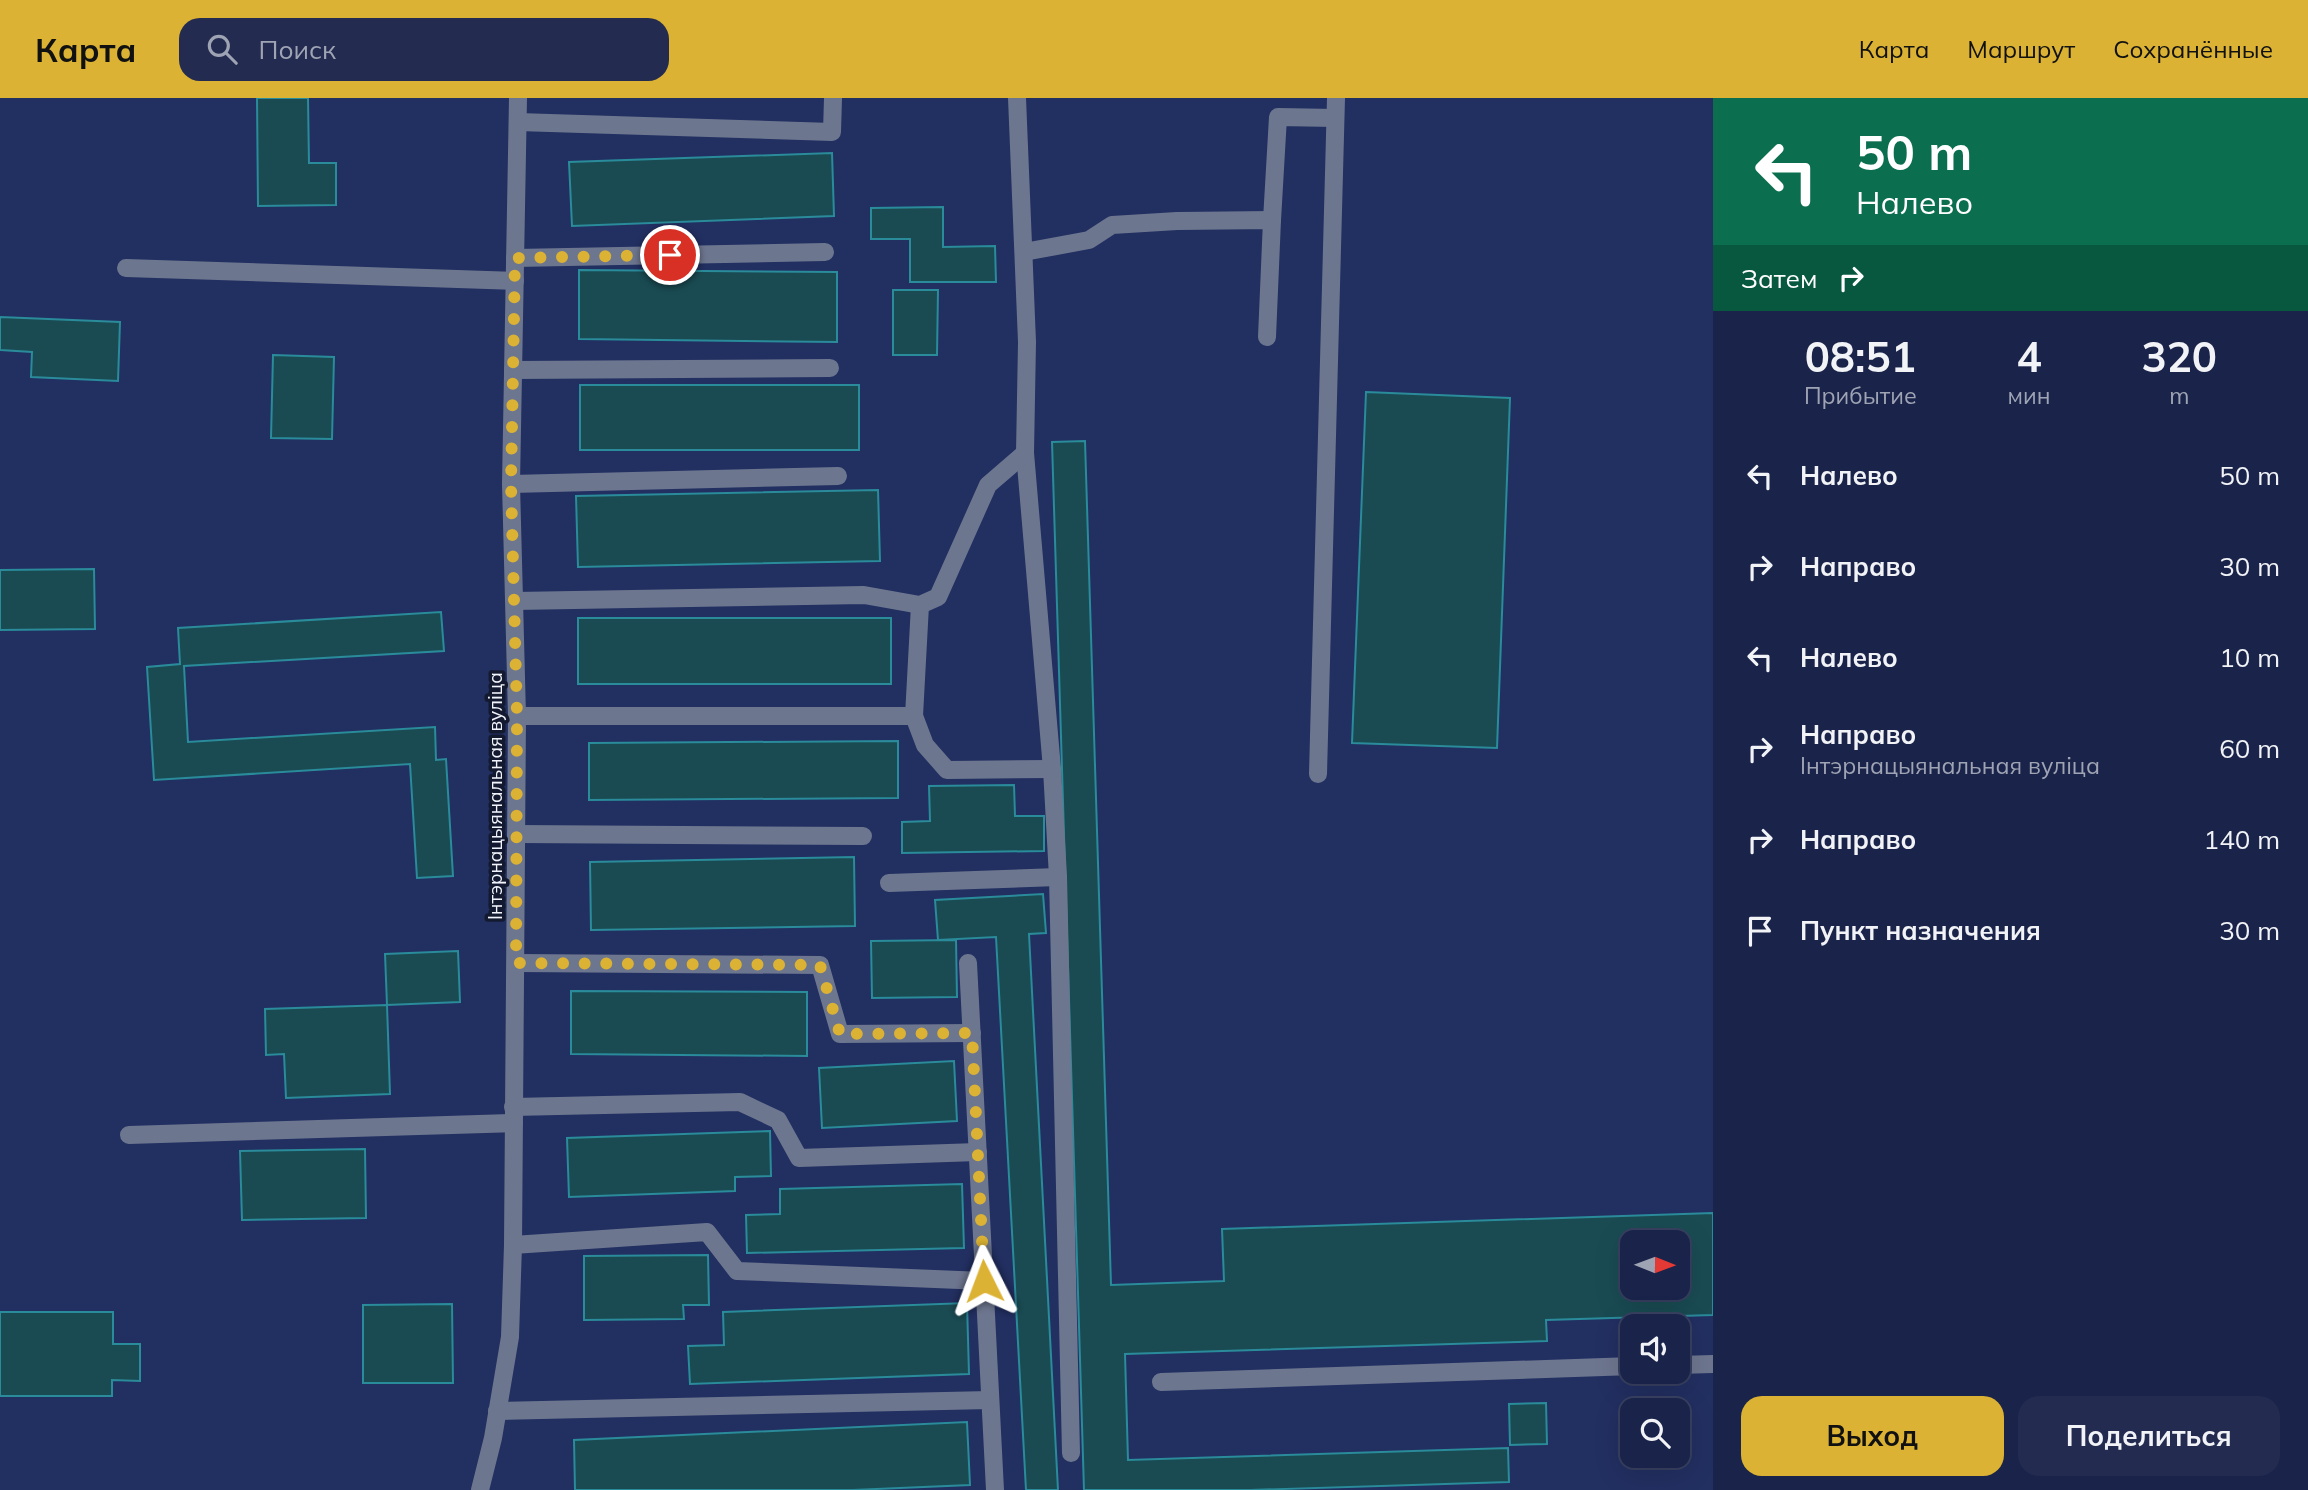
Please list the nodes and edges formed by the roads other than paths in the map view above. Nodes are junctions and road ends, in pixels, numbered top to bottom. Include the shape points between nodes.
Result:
1 (519, 98) edge
2 (833, 98) edge
3 (1017, 98) edge
4 (1336, 98) edge
5 (1335, 118) junction
6 (518, 122) junction
7 (1272, 220) junction
8 (1024, 251) junction
9 (825, 253) dead end
10 (515, 258) junction
11 (126, 268) dead end
12 (515, 281) junction
13 (1266, 337) dead end
14 (830, 368) dead end
15 (513, 370) junction
16 (1025, 453) junction
17 (838, 476) dead end
18 (511, 484) junction
19 (515, 601) junction
20 (920, 605) junction
21 (517, 716) junction
22 (914, 716) junction
23 (1052, 769) junction
24 (1318, 774) dead end
25 (516, 834) junction
26 (863, 836) dead end
27 (1058, 877) junction
28 (889, 883) dead end
29 (516, 963) junction
30 (968, 963) dead end
31 (972, 1033) junction
32 (513, 1115) junction
33 (129, 1135) dead end
34 (978, 1152) junction
35 (513, 1245) junction
36 (984, 1281) junction
37 (1713, 1364) edge
38 (1690, 1365) edge
39 (1620, 1366) edge
40 (1161, 1382) dead end
41 (990, 1400) junction
42 (497, 1410) junction
43 (1072, 1453) dead end
44 (480, 1490) edge
45 (995, 1490) edge

1 - 6 street, Інтэрнацыянальная вуліца
2 - 6 street via 832,132
3 - 8 street
4 - 5 street
5 - 7 street via 1278,117
5 - 24 street
6 - 10 street, Інтэрнацыянальная вуліца
7 - 8 street via 1112,225 1089,240
7 - 13 street
8 - 16 street
9 - 10 street
10 - 12 street, Інтэрнацыянальная вуліца
11 - 12 street
12 - 15 street, Інтэрнацыянальная вуліца
14 - 15 street
15 - 18 street, Інтэрнацыянальная вуліца
16 - 20 street via 988,485 938,597
16 - 23 street
17 - 18 street
18 - 19 street, Інтэрнацыянальная вуліца
19 - 20 street via 864,595
19 - 21 street, Інтэрнацыянальная вуліца
20 - 22 street
21 - 22 street
21 - 25 street, Інтэрнацыянальная вуліца
22 - 23 street via 925,745 947,770
23 - 27 street
25 - 26 street
25 - 29 street, Інтэрнацыянальная вуліца
27 - 28 street
27 - 43 street
29 - 31 street via 820,965 840,1034
29 - 32 street, Інтэрнацыянальная вуліца
30 - 31 street
31 - 34 street
32 - 33 street
32 - 34 street via 740,1102 778,1120 799,1158
32 - 35 street, Інтэрнацыянальная вуліца
34 - 36 street
35 - 36 street via 707,1232 737,1270
35 - 42 street, Інтэрнацыянальная вуліца via 510,1337
36 - 41 street
37 - 38 street
39 - 40 street
41 - 42 street
41 - 45 street
42 - 44 street, Інтэрнацыянальная вуліца

